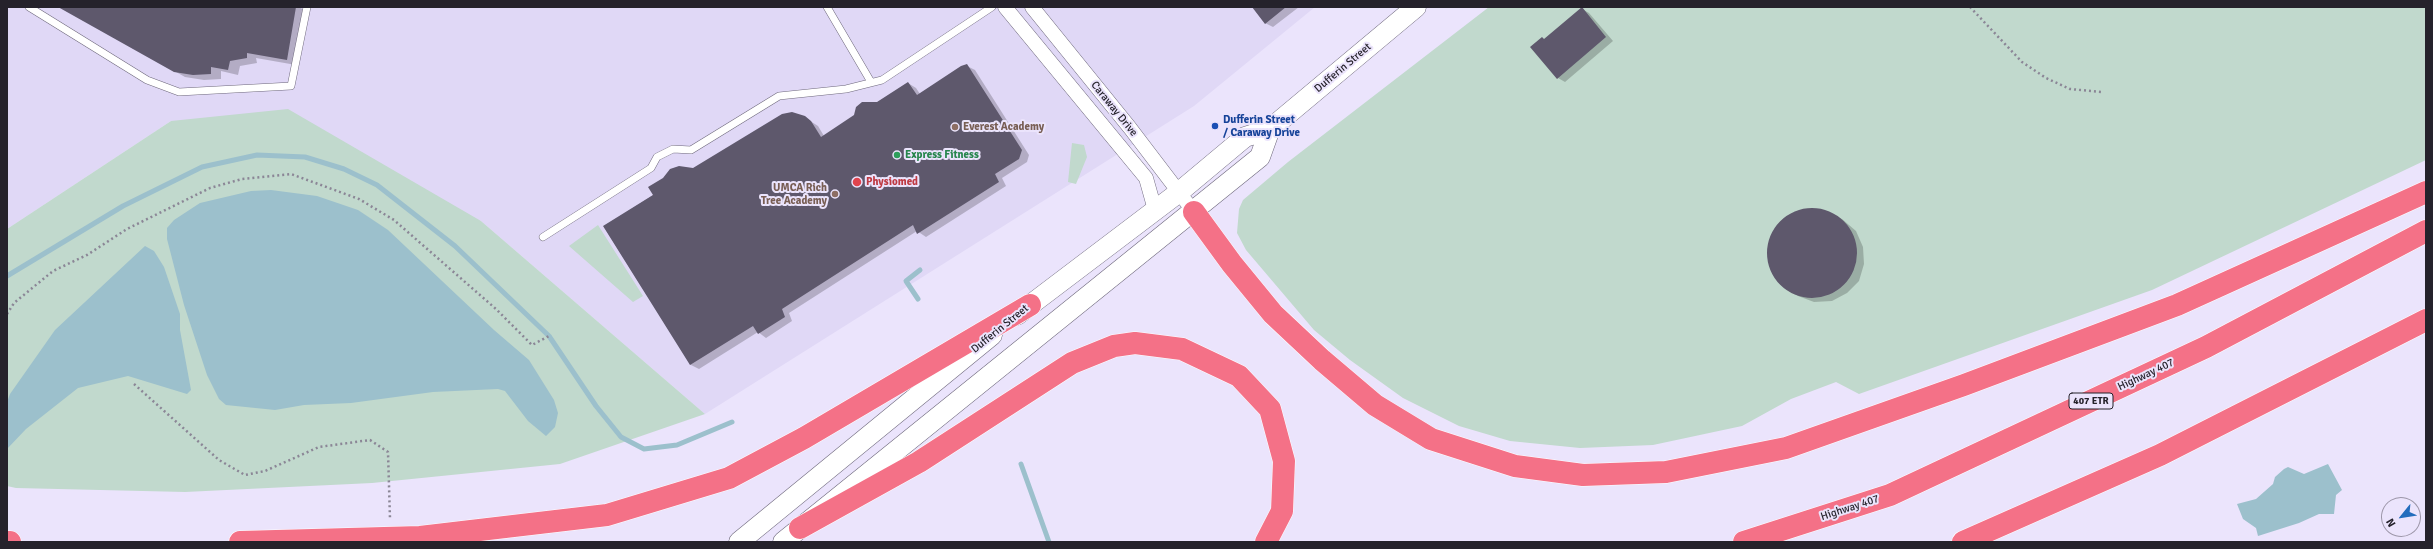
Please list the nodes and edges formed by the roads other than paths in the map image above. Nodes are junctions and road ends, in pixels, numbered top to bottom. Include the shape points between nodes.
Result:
1 (29, 7) edge
2 (307, 7) edge
3 (827, 7) edge
4 (992, 7) edge
5 (1004, 7) edge
6 (1032, 7) edge
7 (1416, 7) edge
8 (871, 82) junction
9 (1270, 129) junction
10 (2426, 192) edge
11 (1178, 193) junction
12 (1154, 210) junction
13 (1194, 212) junction
14 (2426, 231) edge
15 (543, 237) dead end
16 (1030, 304) junction
17 (2426, 320) edge
18 (800, 528) junction
19 (240, 542) edge
20 (739, 542) edge
21 (783, 542) edge
22 (1266, 542) edge
23 (1744, 542) edge
24 (1963, 542) edge

1 - 2 lane via 147,80 179,92 291,86
3 - 8 lane
4 - 8 lane via 882,80
5 - 12 street, Caraway Drive via 1146,178
6 - 11 street, Caraway Drive via 1130,128
7 - 9 main road, Dufferin Street
8 - 15 lane via 846,89 779,96 691,150 673,148 657,157 651,168
9 - 11 main road, Dufferin Street via 1244,137
9 - 13 main road via 1260,157
10 - 13 highway via 2177,305 1786,448 1666,472 1583,475 1515,466 1431,439 1375,405 1273,314
11 - 12 main road, Dufferin Street
11 - 13 street, Caraway Drive
12 - 16 main road, Dufferin Street
13 - 18 main road
14 - 23 highway, Highway 407 / 407 ETR via 2206,347 1890,495
16 - 19 highway via 804,438 729,478 607,515 420,537
16 - 20 main road, Dufferin Street
17 - 24 highway via 2160,456
18 - 21 main road
18 - 22 highway via 919,462 1072,363 1114,346 1135,343 1182,349 1239,376 1270,409 1284,461 1282,511

